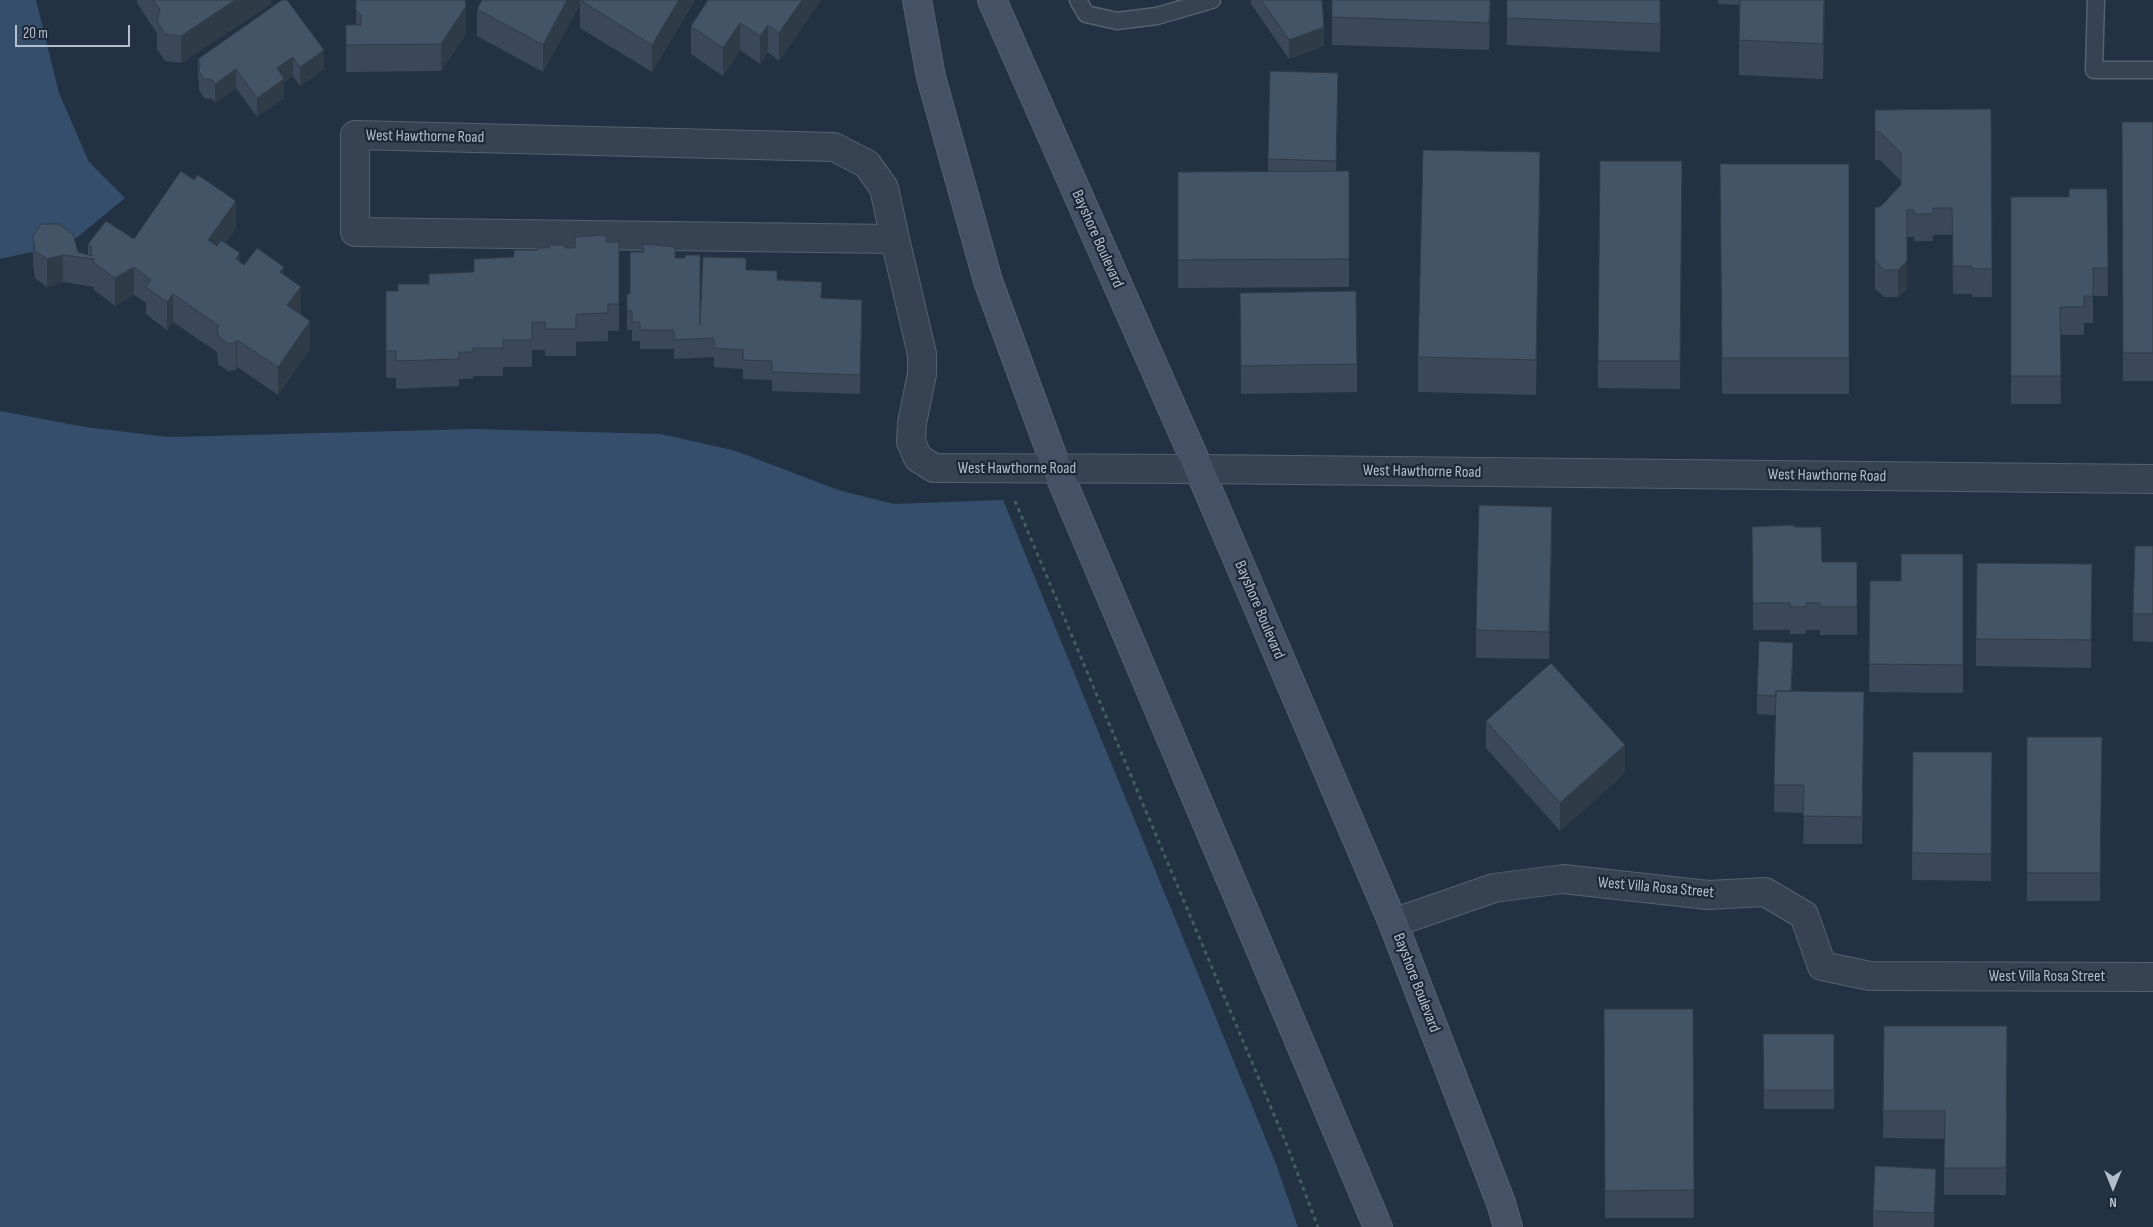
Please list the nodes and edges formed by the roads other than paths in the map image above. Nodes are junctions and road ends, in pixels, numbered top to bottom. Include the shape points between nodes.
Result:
1 (917, 0) edge
2 (992, 0) edge
3 (1078, 0) edge
4 (1212, 0) edge
5 (2096, 0) edge
6 (2153, 70) edge
7 (895, 239) junction
8 (1057, 469) junction
9 (1199, 469) junction
10 (2153, 479) edge
11 (1393, 923) junction
12 (2153, 977) edge
13 (1378, 1227) edge
14 (1508, 1227) edge

1 - 8 main road via 931,77 988,282
2 - 9 main road, Bayshore Boulevard
3 - 4 lane via 1086,14 1117,21 1157,16
5 - 6 lane via 2094,70
7 - 7 street, West Hawthorne Road via 884,188 867,164 834,147 355,136 355,232
7 - 8 street, West Hawthorne Road via 922,354 911,442 918,458 934,468
8 - 9 street, West Hawthorne Road
8 - 13 main road
9 - 10 street, West Hawthorne Road
9 - 11 main road, Bayshore Boulevard
11 - 12 street, West Villa Rosa Street via 1494,888 1563,879 1708,895 1765,892 1804,915 1822,966 1870,976
11 - 14 main road, Bayshore Boulevard

